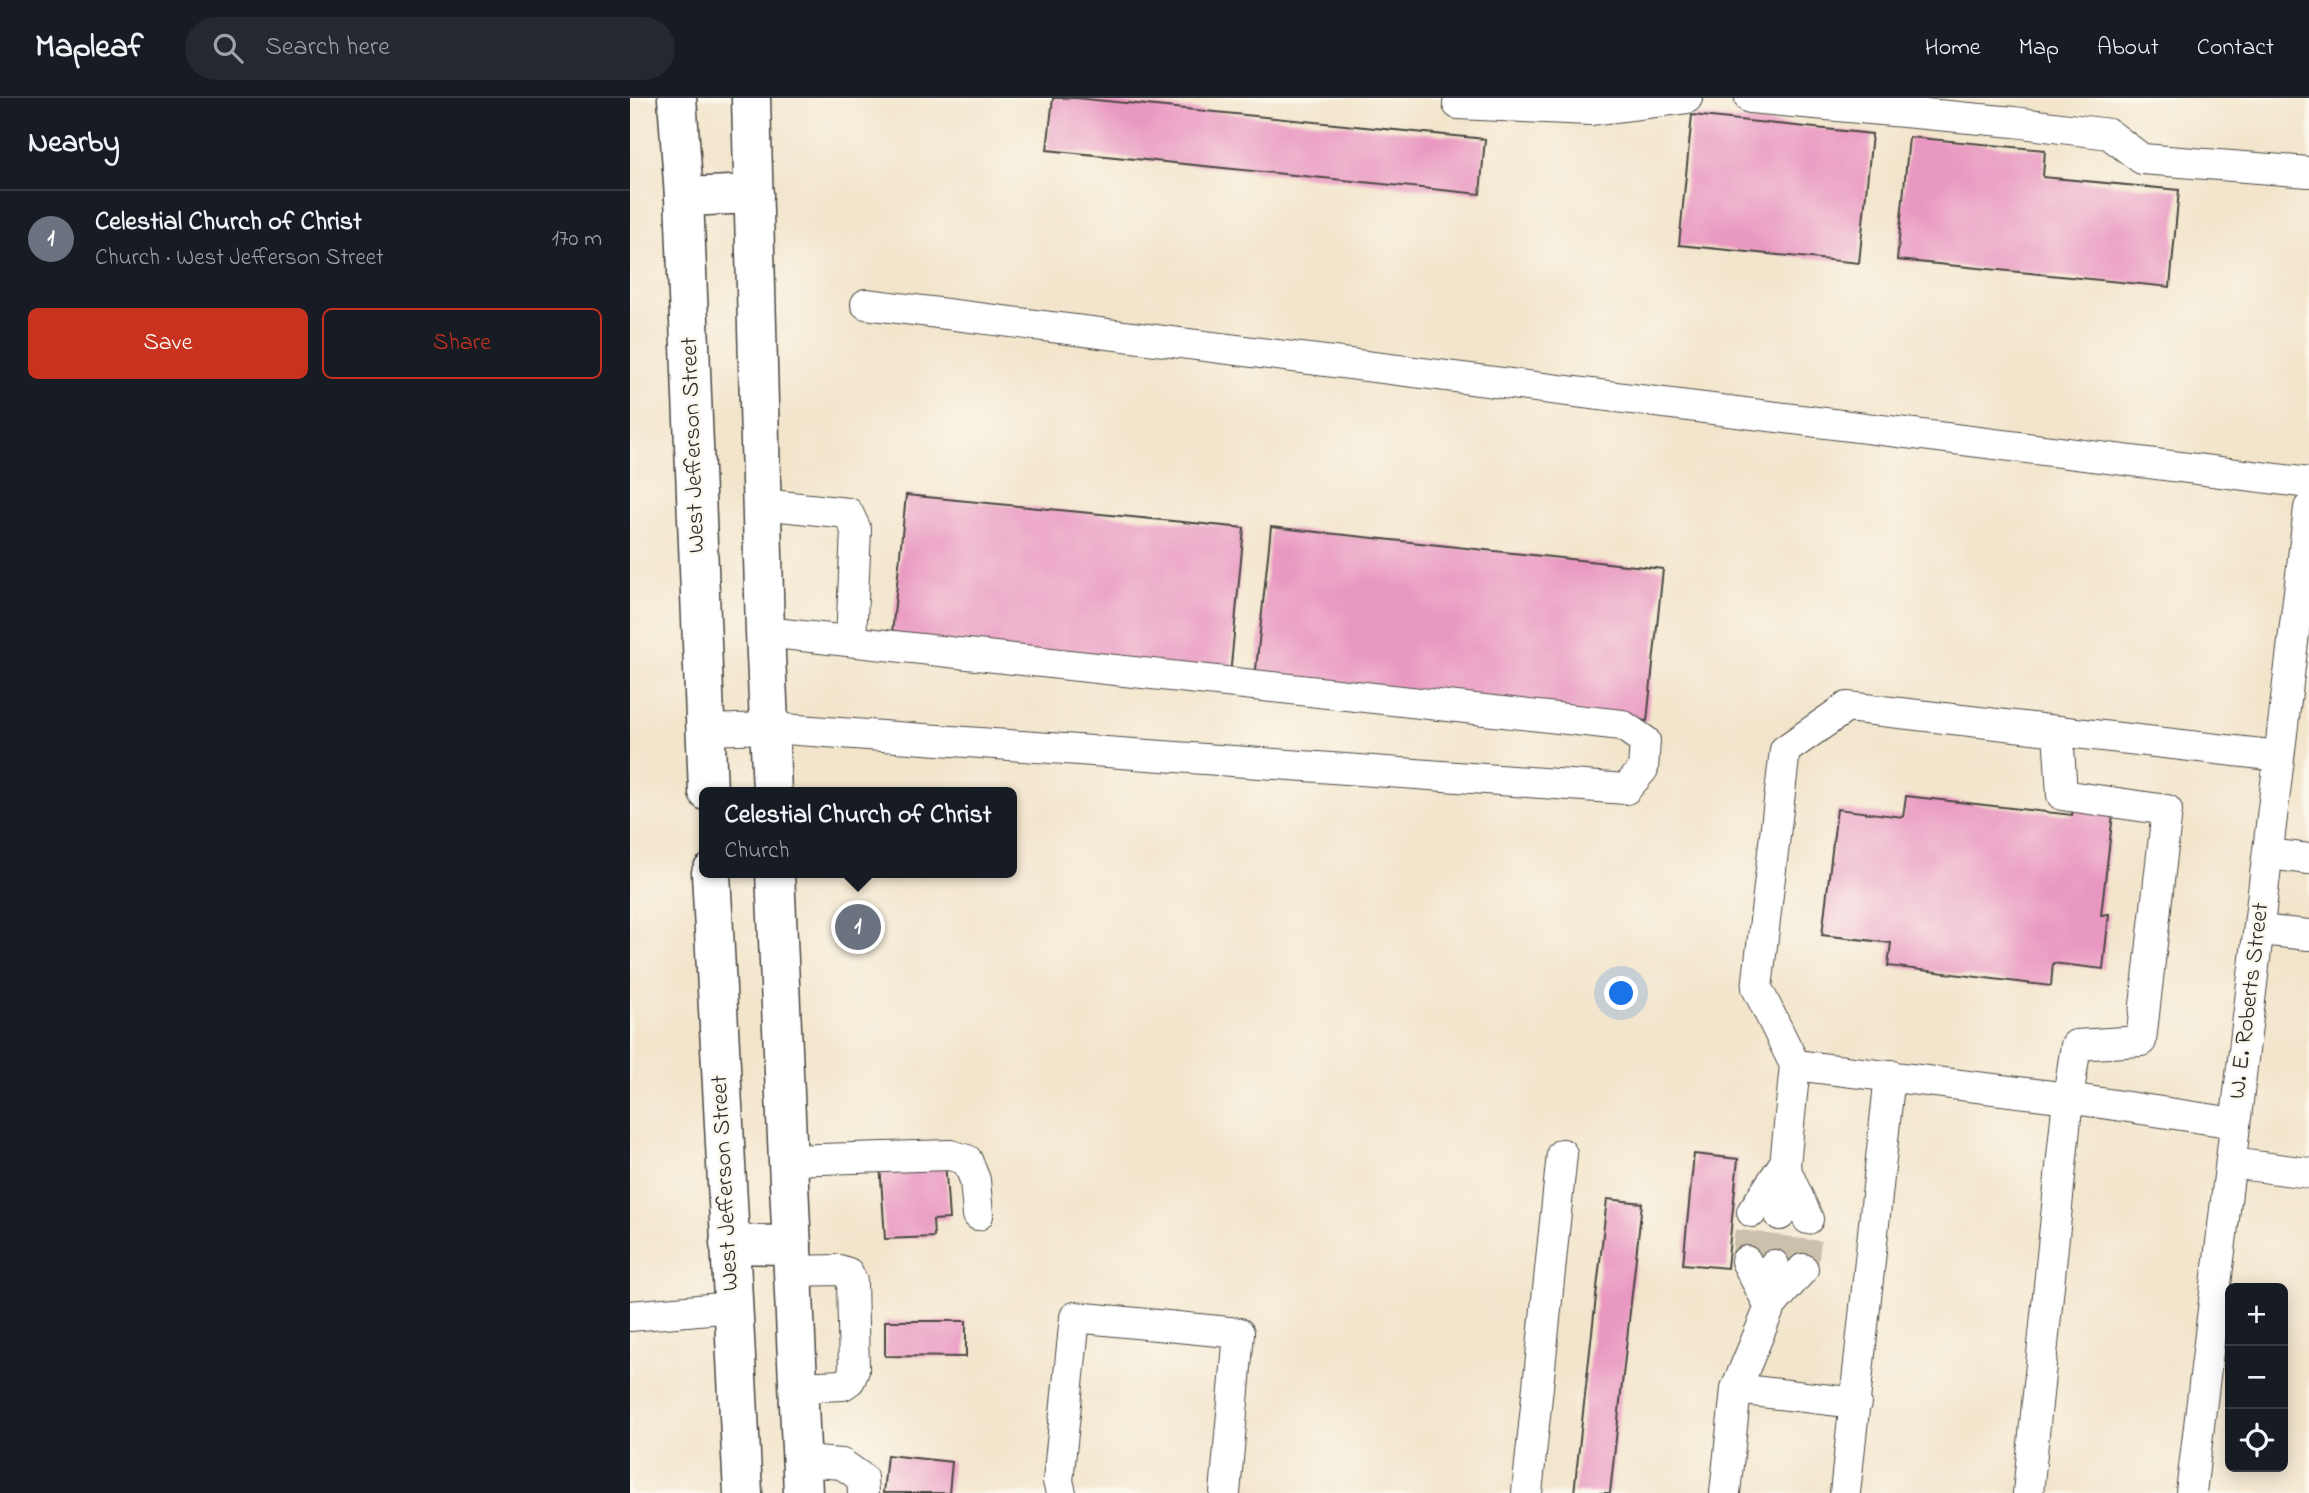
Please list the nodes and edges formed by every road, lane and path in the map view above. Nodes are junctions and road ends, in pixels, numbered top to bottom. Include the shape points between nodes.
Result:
1 (677, 98) edge
2 (751, 98) edge
3 (1687, 98) edge
4 (1750, 98) edge
5 (1458, 104) dead end
6 (2309, 172) edge
7 (754, 194) junction
8 (684, 198) junction
9 (866, 304) dead end
10 (2309, 483) edge
11 (761, 504) junction
12 (2309, 508) edge
13 (2303, 605) edge
14 (765, 632) junction
15 (851, 641) junction
16 (2299, 670) edge
17 (770, 728) junction
18 (705, 730) junction
19 (2057, 731) junction
20 (2279, 756) junction
21 (708, 787) edge
22 (772, 787) edge
23 (2268, 854) junction
24 (2309, 859) edge
25 (711, 878) edge
26 (775, 878) edge
27 (2259, 930) junction
28 (2309, 935) edge
29 (1795, 1065) junction
30 (1890, 1075) junction
31 (2068, 1098) junction
32 (2235, 1124) junction
33 (1562, 1154) dead end
34 (788, 1160) junction
35 (2231, 1163) junction
36 (1784, 1164) junction
37 (2309, 1173) edge
38 (978, 1215) dead end
39 (729, 1244) junction
40 (792, 1258) junction
41 (1774, 1265) tunnel mouth
42 (732, 1307) junction
43 (630, 1316) edge
44 (798, 1387) junction
45 (1736, 1389) junction
46 (1856, 1403) junction
47 (802, 1477) edge
48 (743, 1493) edge
49 (863, 1493) edge
50 (1061, 1493) edge
51 (1225, 1493) edge
52 (1527, 1493) edge
53 (1725, 1493) edge
54 (1845, 1493) edge
55 (2028, 1493) edge
56 (2191, 1493) edge

1 - 8 main road, West Jefferson Street
2 - 7 main road
3 - 5 street via 1590,110
4 - 6 street via 2109,134 2142,159
7 - 8 main road
7 - 11 main road
8 - 18 main road, West Jefferson Street
9 - 10 street
11 - 14 main road
11 - 15 street via 848,513 856,530
12 - 13 street, W. E. Roberts Street
13 - 16 street, W. E. Roberts Street
14 - 15 street
14 - 17 main road
15 - 17 street via 1622,725 1645,741 1643,769 1626,789
16 - 20 street, W. E. Roberts Street
17 - 18 street
17 - 22 main road
18 - 21 main road, West Jefferson Street
19 - 20 street
19 - 29 street via 1847,707 1785,750 1757,988
19 - 31 street via 2062,795 2167,810 2141,1041 2076,1045
20 - 23 street, W. E. Roberts Street
23 - 24 street
23 - 27 street, W. E. Roberts Street
25 - 39 main road, West Jefferson Street
26 - 34 main road
27 - 28 street
27 - 32 street, W. E. Roberts Street
29 - 30 street
29 - 36 street
30 - 31 street
30 - 46 street
31 - 32 street
31 - 55 street
32 - 35 street, W. E. Roberts Street
33 - 52 street
34 - 38 street via 950,1155 967,1160 975,1180
34 - 40 main road
35 - 37 street
35 - 56 street, W. E. Roberts Street
36 - 36 street via 1780,1215
39 - 40 main road
39 - 42 main road, West Jefferson Street
40 - 44 main road
40 - 44 street via 848,1273 852,1281 854,1370 850,1380 843,1385
41 - 45 street via 1770,1307
42 - 43 street
42 - 48 main road, West Jefferson Street
44 - 47 main road
45 - 46 street
45 - 53 street
46 - 54 street
47 - 49 street via 842,1464 862,1478
50 - 51 street via 1058,1481 1075,1317 1239,1333

